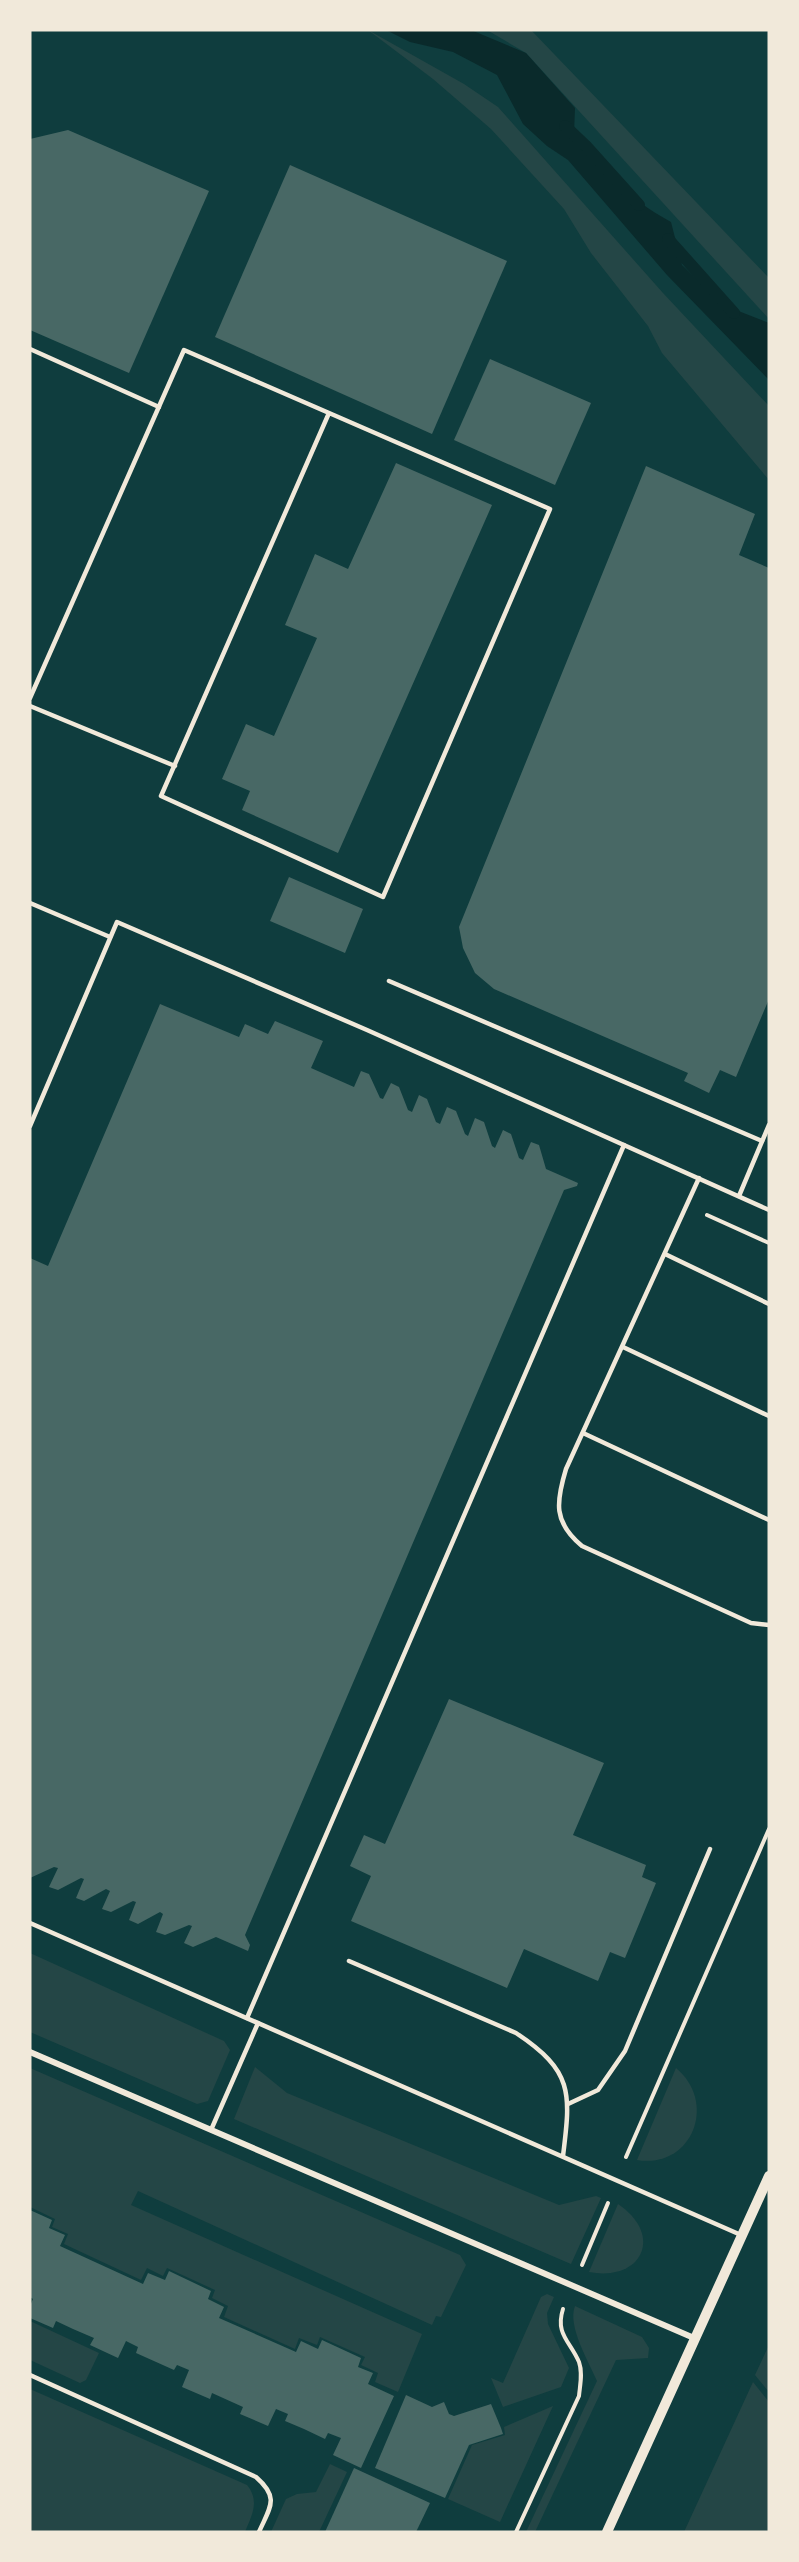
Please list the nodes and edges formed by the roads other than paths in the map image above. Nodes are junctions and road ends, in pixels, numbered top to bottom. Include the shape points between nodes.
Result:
1 (30, 349) edge
2 (159, 407) junction
3 (329, 413) junction
4 (30, 698) edge
5 (30, 705) edge
6 (175, 766) junction
7 (30, 903) edge
8 (110, 938) junction
9 (389, 981) dead end
10 (769, 1125) edge
11 (30, 1126) edge
12 (762, 1141) junction
13 (624, 1144) junction
14 (699, 1178) junction
15 (740, 1196) junction
16 (769, 1210) edge
17 (665, 1254) junction
18 (769, 1304) edge
19 (623, 1347) junction
20 (769, 1416) edge
21 (583, 1433) junction
22 (769, 1520) edge
23 (769, 1625) edge
24 (710, 1849) dead end
25 (30, 1923) edge
26 (349, 1961) dead end
27 (247, 2018) junction
28 (258, 2023) junction
29 (30, 2052) edge
30 (568, 2104) junction
31 (210, 2130) junction
32 (563, 2156) junction
33 (769, 2176) edge
34 (741, 2235) junction
35 (694, 2338) junction
36 (30, 2375) edge
37 (259, 2532) edge
38 (607, 2532) edge

1 - 2 lane
2 - 3 lane via 184,350
2 - 4 lane
3 - 6 lane
3 - 6 lane via 550,509 383,897 161,796
5 - 6 lane
7 - 8 lane
8 - 11 lane
8 - 13 lane via 117,922
9 - 12 lane
10 - 12 lane
12 - 15 lane
13 - 14 lane
13 - 27 lane
14 - 15 lane
14 - 17 lane
15 - 16 lane
17 - 18 lane
17 - 19 lane
19 - 20 lane
19 - 21 lane
21 - 22 lane
21 - 23 lane via 559,1494 559,1516 568,1534 582,1546 751,1623
24 - 30 lane via 625,2051 598,2090
25 - 27 lane
26 - 30 lane via 516,2033 553,2063 564,2081
27 - 28 lane
28 - 31 lane
28 - 32 lane
29 - 31 street
30 - 32 lane
31 - 35 street
32 - 34 lane
33 - 34 street
34 - 35 street
35 - 38 street
36 - 37 lane via 256,2477 270,2492 272,2502

